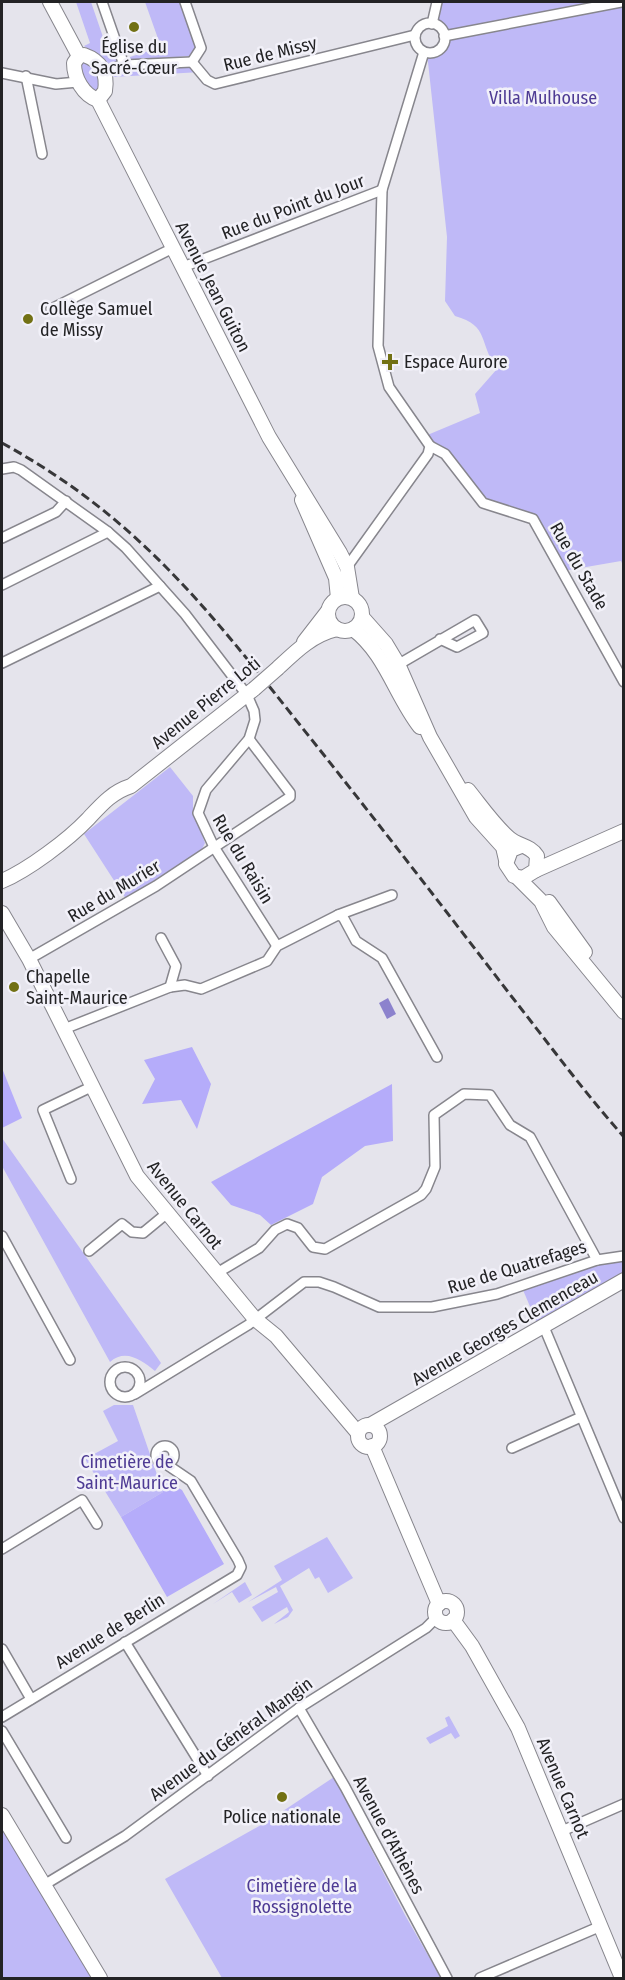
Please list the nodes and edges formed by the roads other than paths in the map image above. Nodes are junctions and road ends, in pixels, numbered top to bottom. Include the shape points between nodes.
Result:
1 (50, 2) edge
2 (102, 2) edge
3 (185, 2) edge
4 (437, 2) edge
5 (621, 2) edge
6 (432, 24) junction
7 (416, 35) junction
8 (444, 36) junction
9 (424, 52) junction
10 (79, 56) junction
11 (192, 62) junction
12 (124, 65) junction
13 (105, 70) junction
14 (2, 73) edge
15 (26, 76) junction
16 (78, 82) junction
17 (98, 100) junction
18 (42, 154) dead end
19 (382, 190) junction
20 (173, 248) junction
21 (183, 267) junction
22 (51, 309) dead end
23 (430, 446) junction
24 (2, 469) edge
25 (299, 490) junction
26 (66, 501) junction
27 (108, 532) junction
28 (2, 538) edge
29 (346, 567) junction
30 (2, 585) edge
31 (160, 586) junction
32 (338, 598) junction
33 (352, 598) junction
34 (328, 610) junction
35 (362, 617) junction
36 (337, 629) junction
37 (352, 629) junction
38 (440, 639) dead end
39 (302, 646) junction
40 (2, 663) edge
41 (393, 668) junction
42 (624, 682) edge
43 (251, 692) junction
44 (249, 739) junction
45 (452, 773) junction
46 (624, 831) edge
47 (521, 846) junction
48 (214, 848) junction
49 (536, 854) junction
50 (506, 860) junction
51 (559, 860) junction
52 (534, 872) junction
53 (518, 878) junction
54 (6, 879) edge
55 (2, 890) edge
56 (392, 895) dead end
57 (2, 913) edge
58 (338, 915) junction
59 (7, 932) edge
60 (161, 938) dead end
61 (277, 946) junction
62 (29, 959) junction
63 (170, 987) junction
64 (624, 999) edge
65 (624, 1012) edge
66 (64, 1029) junction
67 (436, 1058) dead end
68 (91, 1087) junction
69 (71, 1179) dead end
70 (166, 1214) junction
71 (2, 1239) edge
72 (88, 1251) dead end
73 (624, 1256) edge
74 (597, 1260) junction
75 (217, 1273) junction
76 (624, 1280) edge
77 (255, 1319) junction
78 (544, 1327) junction
79 (70, 1360) dead end
80 (135, 1394) dead end
81 (404, 1406) junction
82 (581, 1417) junction
83 (365, 1428) junction
84 (376, 1442) junction
85 (512, 1448) dead end
86 (166, 1464) dead end
87 (624, 1518) edge
88 (97, 1524) dead end
89 (2, 1549) edge
90 (438, 1611) junction
91 (125, 1642) junction
92 (2, 1649) edge
93 (31, 1699) junction
94 (299, 1708) junction
95 (2, 1717) edge
96 (2, 1731) edge
97 (208, 1776) junction
98 (624, 1804) edge
99 (2, 1815) edge
100 (562, 1831) junction
101 (66, 1838) dead end
102 (44, 1885) junction
103 (601, 1926) junction
104 (100, 1978) edge
105 (447, 1978) edge
106 (480, 1978) edge
107 (622, 1978) edge

1 - 10 main road
2 - 12 street
3 - 11 street via 201,48
4 - 6 street
5 - 8 street
6 - 7 street via 423,25
6 - 8 street
7 - 9 street via 416,43
7 - 11 street, Rue de Missy via 215,84
8 - 9 street via 439,50
9 - 19 street, Rue du Stade
10 - 13 main road via 88,57
10 - 16 main road via 74,63
11 - 12 street
12 - 13 street
13 - 17 main road via 105,91
14 - 15 street
15 - 16 street via 56,84
15 - 18 street
16 - 17 main road
17 - 20 main road, Avenue Jean Guiton
19 - 21 street, Rue du Point du Jour
19 - 23 street, Rue du Stade via 379,353 389,387
20 - 21 main road, Avenue Jean Guiton
20 - 22 street
21 - 25 main road, Avenue Jean Guiton
23 - 29 street
23 - 42 street, Rue du Stade via 451,461 483,503 532,519
24 - 26 street via 21,470
25 - 29 main road, Avenue Jean Guiton
25 - 32 main road, Avenue Jean Guiton via 336,578
26 - 27 street
26 - 28 street via 56,512
27 - 30 street
27 - 31 street
29 - 33 main road, Avenue Jean Guiton
31 - 40 street
31 - 43 street
32 - 33 main road
32 - 34 main road
33 - 35 main road via 360,606
34 - 36 main road
34 - 39 main road, Avenue Pierre Loti
35 - 37 main road
35 - 41 main road via 386,644
36 - 37 main road
36 - 39 main road, Avenue Pierre Loti via 322,632
37 - 41 main road
38 - 41 street
39 - 43 main road, Avenue Pierre Loti, bridge
41 - 45 main road
43 - 44 street, Rue du Raisin via 255,720
43 - 54 main road, Avenue Pierre Loti
44 - 48 street, Rue du Raisin via 201,799 199,818
44 - 48 street, Rue du Murier via 290,797
45 - 47 main road via 507,836
45 - 50 main road via 476,817 498,839
46 - 51 main road
47 - 49 main road
47 - 50 main road via 511,850
48 - 61 street, Rue du Raisin
48 - 62 street, Rue du Murier via 127,904
49 - 51 main road
49 - 52 main road
50 - 53 main road via 510,873
51 - 52 main road
52 - 53 main road
52 - 64 main road via 559,917
53 - 65 main road via 541,901 554,927
54 - 55 main road, Avenue Pierre Loti
56 - 58 street
57 - 59 main road, Avenue Carnot
58 - 61 street
58 - 67 street via 362,947 382,958
59 - 62 main road, Avenue Carnot
60 - 63 street via 176,966
61 - 63 street via 267,961 201,989
62 - 66 main road, Avenue Carnot
63 - 66 street
66 - 68 main road, Avenue Carnot
68 - 69 street via 43,1110
68 - 70 main road, Avenue Carnot via 137,1176
70 - 72 street via 143,1233 132,1232 122,1224
70 - 75 main road, Avenue Carnot
71 - 79 street
73 - 74 street, Rue de Quatrefages
74 - 75 street via 530,1137 510,1125 490,1095 468,1093 434,1114 435,1167 420,1195 325,1249 314,1247 298,1228 287,1224 275,1230 259,1248
74 - 77 street, Rue de Quatrefages via 496,1294 422,1308 379,1308 334,1287 309,1281 296,1286
75 - 77 main road, Avenue Carnot
76 - 78 main road, Avenue Georges Clemenceau
77 - 80 street, Rue de Quatrefages
77 - 83 main road, Avenue Carnot via 276,1336 342,1411
78 - 81 main road, Avenue Georges Clemenceau
78 - 82 street
81 - 83 main road, Avenue Georges Clemenceau
81 - 84 main road, Avenue Georges Clemenceau
82 - 85 street
82 - 87 street
83 - 84 main road via 378,1431
83 - 84 main road via 361,1443
84 - 90 main road
86 - 91 street, Avenue de Berlin via 191,1481 241,1567 237,1575
88 - 89 street via 82,1500
90 - 94 street, Avenue du Général Mangin via 426,1628
90 - 100 main road, Avenue Carnot via 445,1623 453,1620 472,1646 518,1728
91 - 93 street, Avenue de Berlin
91 - 97 street
92 - 93 street
93 - 95 street, Avenue de Berlin
94 - 97 street, Avenue du Général Mangin
94 - 105 street, Avenue d'Athènes
96 - 101 street
97 - 102 street, Avenue du Général Mangin via 125,1836
98 - 100 street
99 - 102 main road
100 - 103 main road, Avenue Carnot
102 - 104 main road
103 - 106 street
103 - 107 main road, Avenue Carnot

